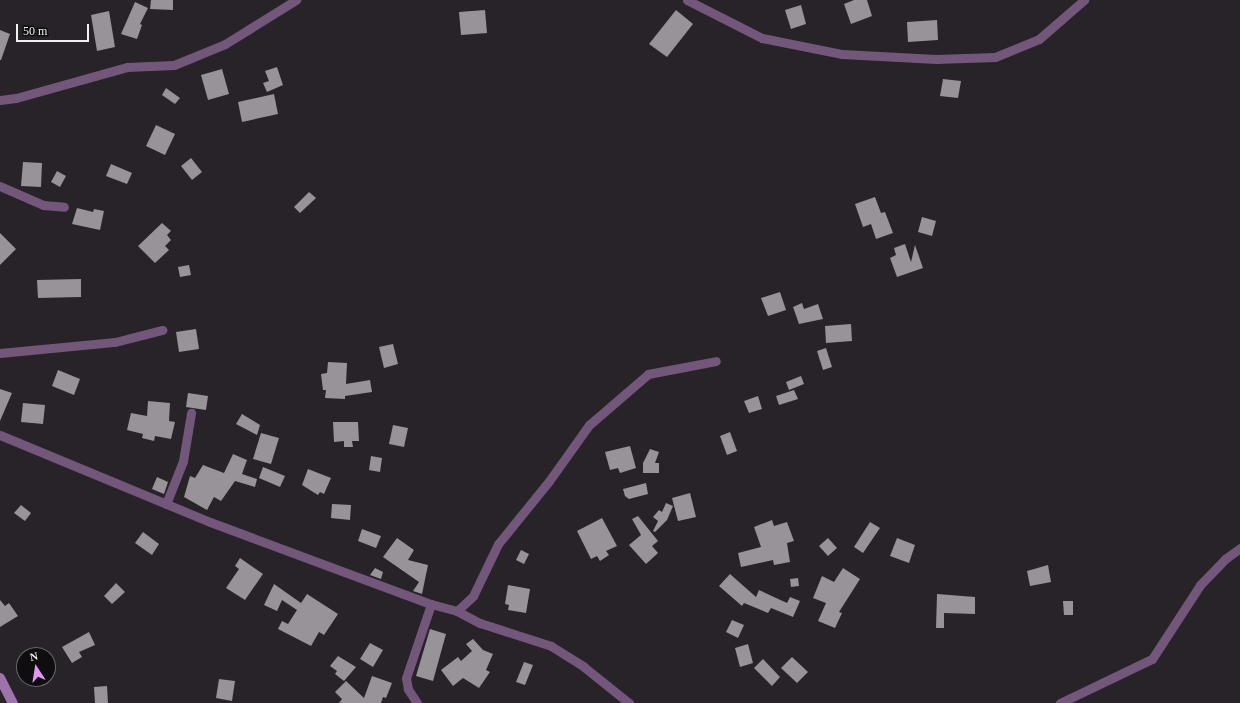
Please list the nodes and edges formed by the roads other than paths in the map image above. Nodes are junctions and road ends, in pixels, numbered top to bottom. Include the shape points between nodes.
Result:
1 (296, 0) edge
2 (687, 0) edge
3 (1084, 0) edge
4 (0, 100) edge
5 (0, 186) edge
6 (64, 207) dead end
7 (162, 330) dead end
8 (0, 353) edge
9 (716, 361) dead end
10 (191, 413) dead end
11 (0, 436) edge
12 (166, 504) junction
13 (1240, 548) edge
14 (430, 604) junction
15 (457, 612) junction
16 (0, 678) edge
17 (13, 703) edge
18 (417, 703) edge
19 (629, 703) edge
20 (1060, 703) edge

1 - 4 street via 225,44 174,65 127,67 16,98
2 - 3 street via 762,38 842,54 936,59 995,57 1039,40
5 - 6 street via 44,205
7 - 8 street via 115,342
9 - 15 street via 648,374 589,425 549,481 498,544 473,596
10 - 12 street via 183,460
11 - 12 street
12 - 14 street
13 - 20 street via 1200,584 1152,659
14 - 15 street
14 - 18 street via 406,678 408,689
15 - 19 street via 480,623 565,653
16 - 17 street

